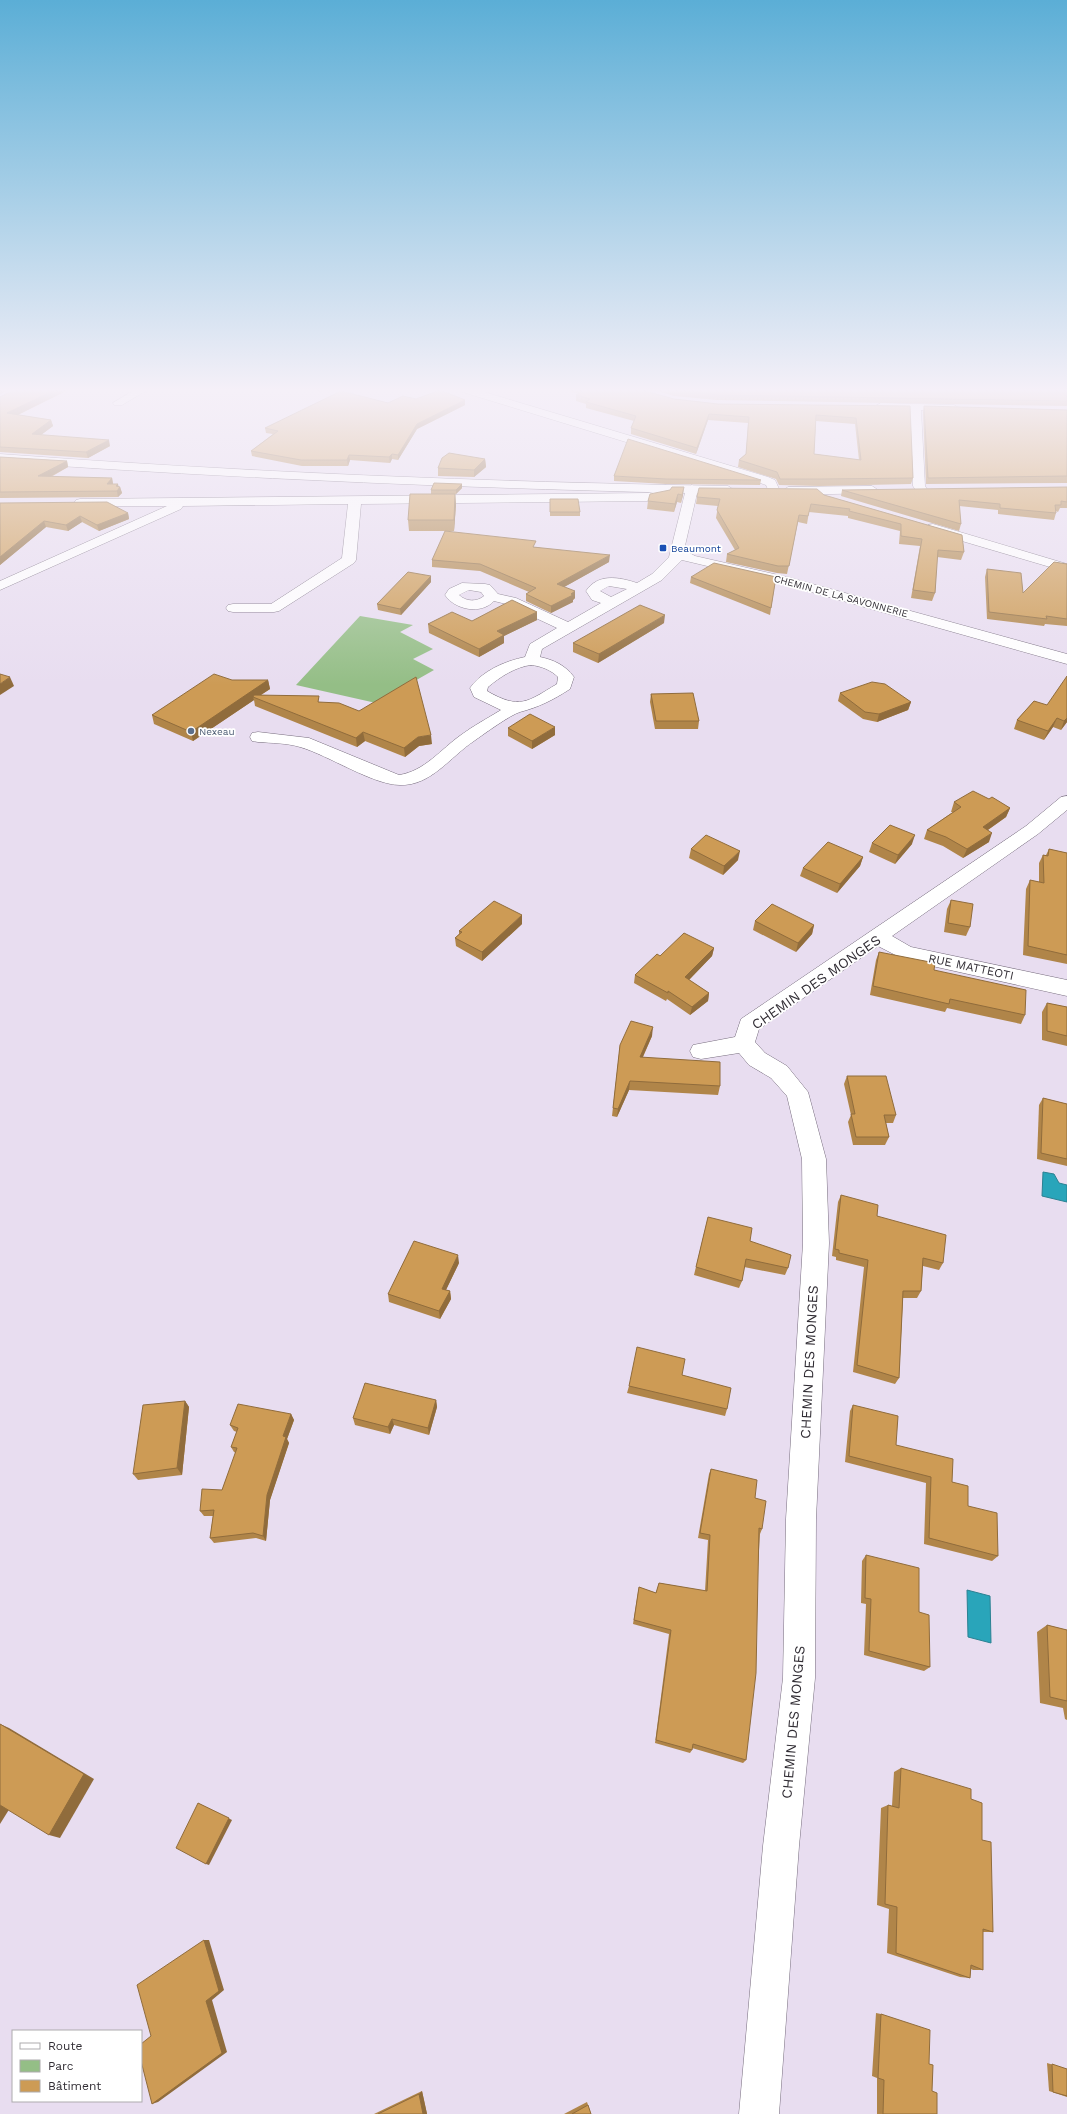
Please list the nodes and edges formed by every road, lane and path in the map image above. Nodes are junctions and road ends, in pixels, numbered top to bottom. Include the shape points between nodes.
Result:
1 (623, 488) edge
2 (666, 489) junction
3 (692, 489) junction
4 (921, 489) joint
5 (936, 489) edge
6 (737, 490) edge
7 (752, 490) edge
8 (774, 490) joint
9 (884, 490) edge
10 (906, 490) edge
11 (820, 491) junction
12 (355, 500) junction
13 (185, 502) junction
14 (846, 503) edge
15 (65, 504) edge
16 (919, 524) edge
17 (677, 552) junction
18 (1067, 568) edge
19 (0, 586) edge
20 (638, 588) junction
21 (492, 596) dead end
22 (610, 602) junction
23 (233, 608) dead end
24 (567, 627) junction
25 (1067, 659) edge
26 (531, 660) junction
27 (514, 709) junction
28 (258, 737) dead end
29 (1067, 801) edge
30 (878, 937) junction
31 (1067, 988) edge
32 (744, 1044) junction
33 (701, 1051) dead end
34 (759, 2114) edge

1 - 2 street
2 - 3 street
2 - 12 street via 665,494 648,497
3 - 6 street
3 - 17 street
4 - 5 street
4 - 10 street
7 - 8 street
8 - 11 street
9 - 11 street
11 - 14 street via 827,498
12 - 13 street
12 - 23 street via 350,560 274,608
13 - 15 street
13 - 19 street
16 - 18 street
17 - 20 street via 676,558 657,577
17 - 25 street, CHEMIN DE LA SAVONNERIE via 691,559 782,580
20 - 22 street
20 - 22 street via 624,582 598,584 593,591 597,597
21 - 24 street via 511,601
22 - 24 street
24 - 26 street via 535,647
26 - 27 street via 518,662 483,682 478,688 480,694 489,700
26 - 27 street via 564,672 566,682 564,686 533,705
27 - 28 street via 467,738 426,772 414,778 399,780 303,742
29 - 30 street, CHEMIN DES MONGES via 1032,830
30 - 31 street, RUE MATTEOTI via 905,953
30 - 32 street, CHEMIN DES MONGES via 749,1025
32 - 33 street
32 - 34 street, CHEMIN DES MONGES via 757,1059 779,1072 797,1092 814,1159 816,1243 801,1519 799,1678 781,1846

